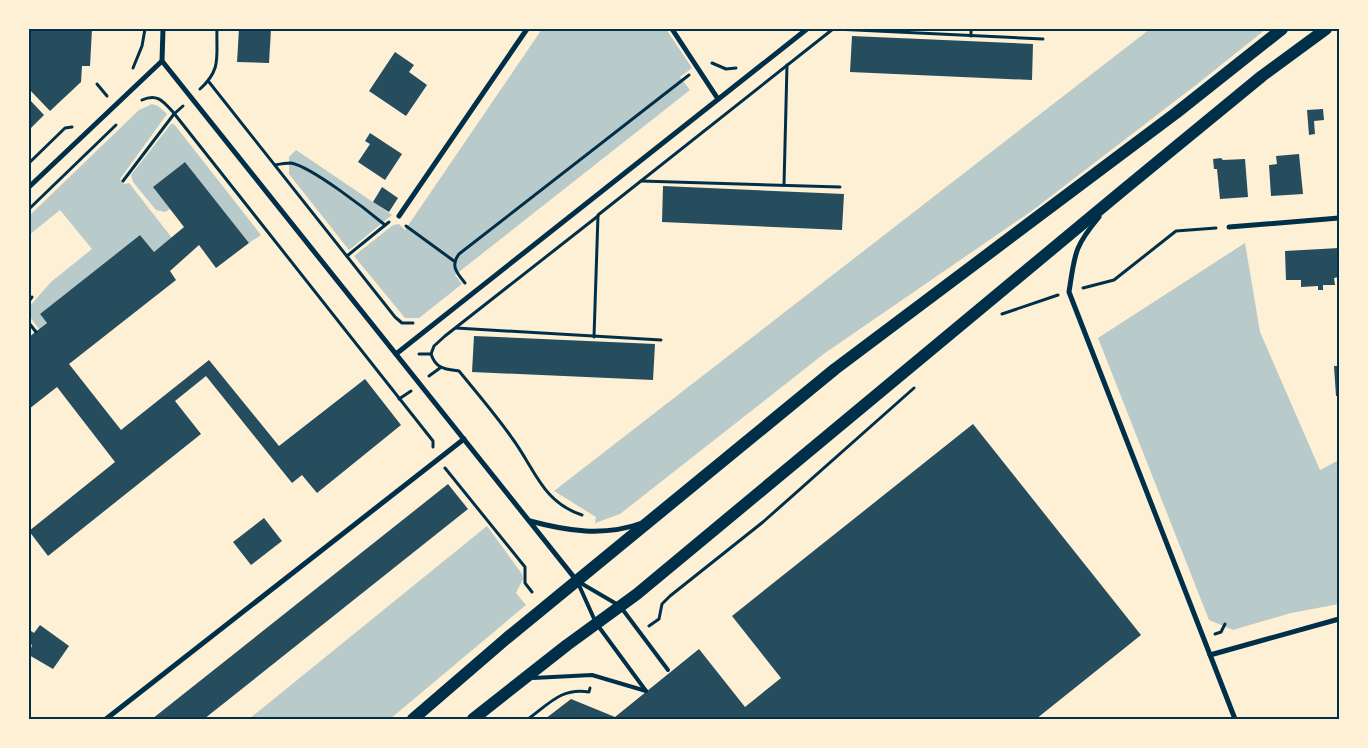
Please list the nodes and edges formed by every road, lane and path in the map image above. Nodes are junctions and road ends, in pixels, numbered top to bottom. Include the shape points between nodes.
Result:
1 (145, 29) edge
2 (163, 29) edge
3 (217, 29) edge
4 (527, 29) edge
5 (672, 29) edge
6 (807, 29) edge
7 (834, 29) edge
8 (971, 29) edge
9 (1282, 29) edge
10 (1326, 29) edge
11 (971, 36) junction
12 (1043, 39) dead end
13 (162, 61) junction
14 (787, 64) junction
15 (741, 65) dead end
16 (699, 69) junction
17 (131, 71) dead end
18 (209, 82) junction
19 (112, 94) dead end
20 (191, 98) junction
21 (106, 99) dead end
22 (718, 99) junction
23 (138, 103) dead end
24 (174, 114) junction
25 (120, 121) dead end
26 (276, 165) junction
27 (123, 181) dead end
28 (641, 182) junction
29 (784, 184) junction
30 (29, 187) edge
31 (840, 187) dead end
32 (1122, 191) junction
33 (29, 208) edge
34 (399, 216) junction
35 (598, 216) junction
36 (1339, 218) edge
37 (385, 225) junction
38 (1229, 227) joint
39 (347, 256) junction
40 (454, 261) junction
41 (467, 286) dead end
42 (1069, 292) junction
43 (32, 297) dead end
44 (29, 301) edge
45 (993, 317) dead end
46 (29, 323) edge
47 (416, 323) dead end
48 (456, 328) junction
49 (36, 332) dead end
50 (594, 336) junction
51 (661, 340) dead end
52 (396, 354) junction
53 (431, 354) junction
54 (440, 368) junction
55 (424, 380) dead end
56 (920, 383) dead end
57 (464, 439) junction
58 (438, 460) junction
59 (582, 515) dead end
60 (654, 518) junction
61 (529, 521) junction
62 (577, 581) junction
63 (532, 592) dead end
64 (620, 606) junction
65 (659, 619) dead end
66 (1339, 619) edge
67 (596, 623) junction
68 (1210, 655) junction
69 (668, 670) dead end
70 (524, 678) junction
71 (589, 692) dead end
72 (106, 719) edge
73 (413, 719) edge
74 (473, 719) edge
75 (528, 719) edge
76 (1235, 719) edge

1 - 17 path via 142,46
2 - 13 street
3 - 18 path via 215,70
4 - 34 street
5 - 16 street
6 - 22 street
7 - 11 path
7 - 14 path
8 - 11 path
9 - 60 main road via 1176,113 836,369
10 - 32 main road via 1262,76
11 - 12 path
13 - 20 street
13 - 30 street
14 - 28 path
14 - 29 path
15 - 16 path via 726,69 711,62
16 - 22 street
16 - 40 path via 458,254
18 - 20 path
18 - 26 path
19 - 21 path
20 - 24 path
20 - 52 street
22 - 52 street
23 - 24 path via 161,98
24 - 27 path
24 - 58 path via 433,441 431,451
25 - 33 path
26 - 37 path via 292,163 304,168
26 - 39 path
28 - 29 path
28 - 35 path
29 - 31 path
32 - 42 street via 1081,238 1075,251
32 - 64 main road
34 - 37 path
34 - 40 path via 407,228
35 - 48 path
35 - 50 path
36 - 38 street
37 - 39 path
38 - 42 path via 1176,231 1114,280
39 - 47 path via 395,317 402,322
40 - 41 path via 454,268
42 - 45 path
42 - 68 street
43 - 44 path
46 - 49 path
48 - 50 path
48 - 53 path via 434,346
50 - 51 path
52 - 53 path
52 - 57 street
53 - 54 path
54 - 55 path
54 - 59 path via 459,371 512,437 550,497 569,511
56 - 65 path via 763,522 670,596 662,604
57 - 58 street
57 - 61 street
58 - 63 path via 524,567 525,583
58 - 72 street
60 - 61 street via 620,529 587,532
60 - 62 main road
61 - 62 street
62 - 64 lane
62 - 67 lane
62 - 73 main road
64 - 67 main road
64 - 69 lane
66 - 68 street
67 - 70 main road
67 - 70 lane via 646,691 592,675
68 - 76 street
70 - 74 main road
71 - 75 path via 575,689 562,694

